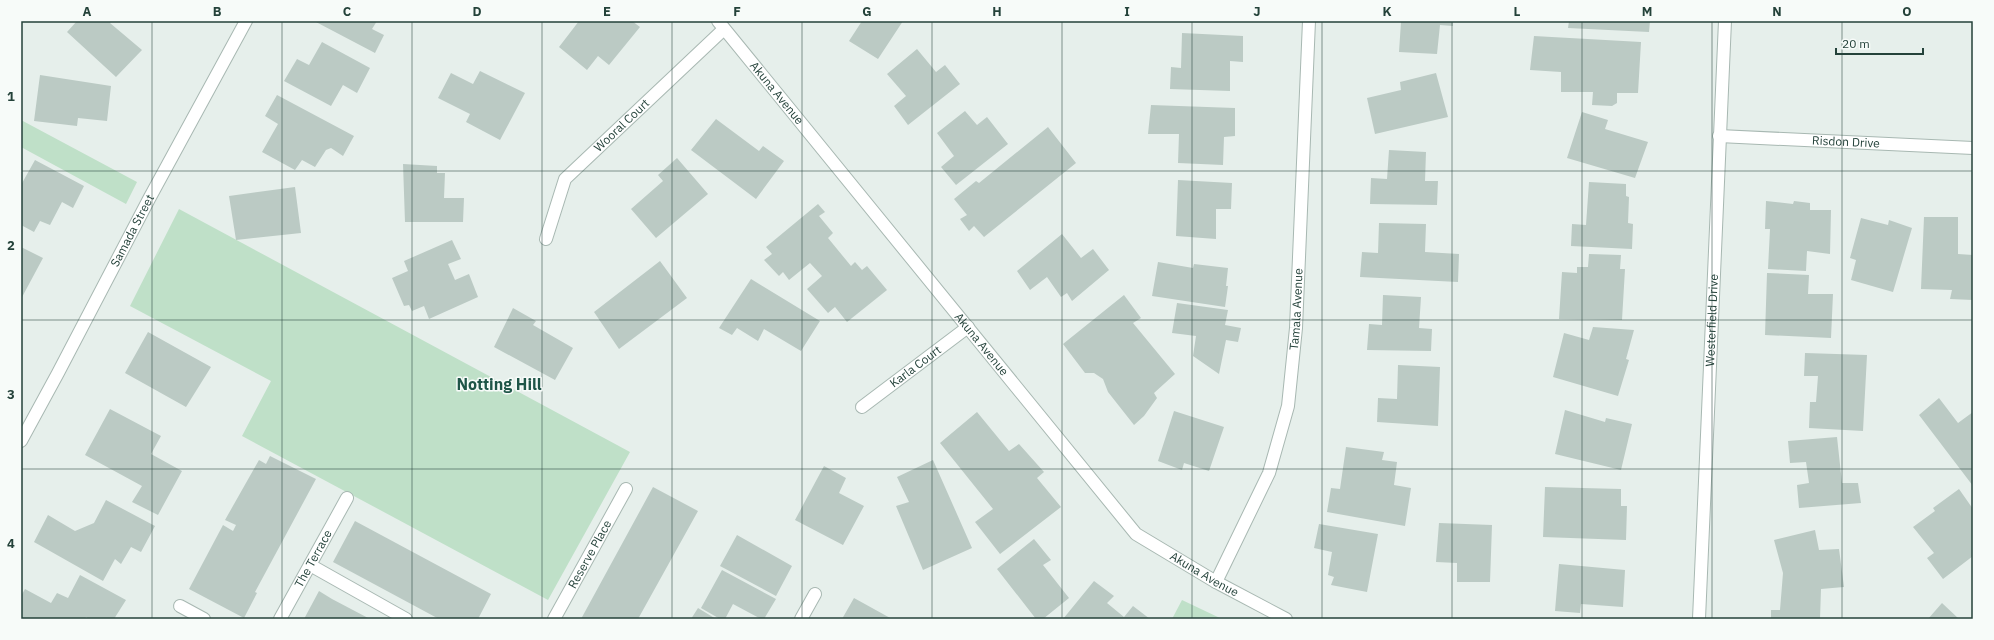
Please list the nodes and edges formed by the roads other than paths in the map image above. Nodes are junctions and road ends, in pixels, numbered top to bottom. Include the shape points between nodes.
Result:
1 (246, 21) edge
2 (1309, 21) edge
3 (1725, 21) edge
4 (721, 25) edge
5 (1719, 136) junction
6 (1973, 148) edge
7 (546, 239) dead end
8 (968, 327) junction
9 (862, 407) dead end
10 (21, 441) edge
11 (626, 489) dead end
12 (347, 498) dead end
13 (310, 565) junction
14 (1216, 582) junction
15 (815, 594) dead end
16 (180, 606) dead end
17 (204, 619) edge
18 (280, 619) edge
19 (406, 619) edge
20 (554, 619) edge
21 (801, 619) edge
22 (1286, 619) edge
23 (1699, 619) edge

1 - 10 street, Samada Street
2 - 14 street, Tamala Avenue via 1296,328 1288,406 1269,473
3 - 5 street, Westerfield Drive
4 - 7 street, Wooral Court via 565,179
4 - 8 street, Akuna Avenue
5 - 6 street, Risdon Drive
5 - 23 street, Westerfield Drive
8 - 9 street, Karla Court
8 - 14 street, Akuna Avenue via 1136,534
11 - 20 street, Reserve Place
12 - 13 street, The Terrace
13 - 18 street, The Terrace
13 - 19 street
14 - 22 street, Akuna Avenue
15 - 21 street
16 - 17 street

